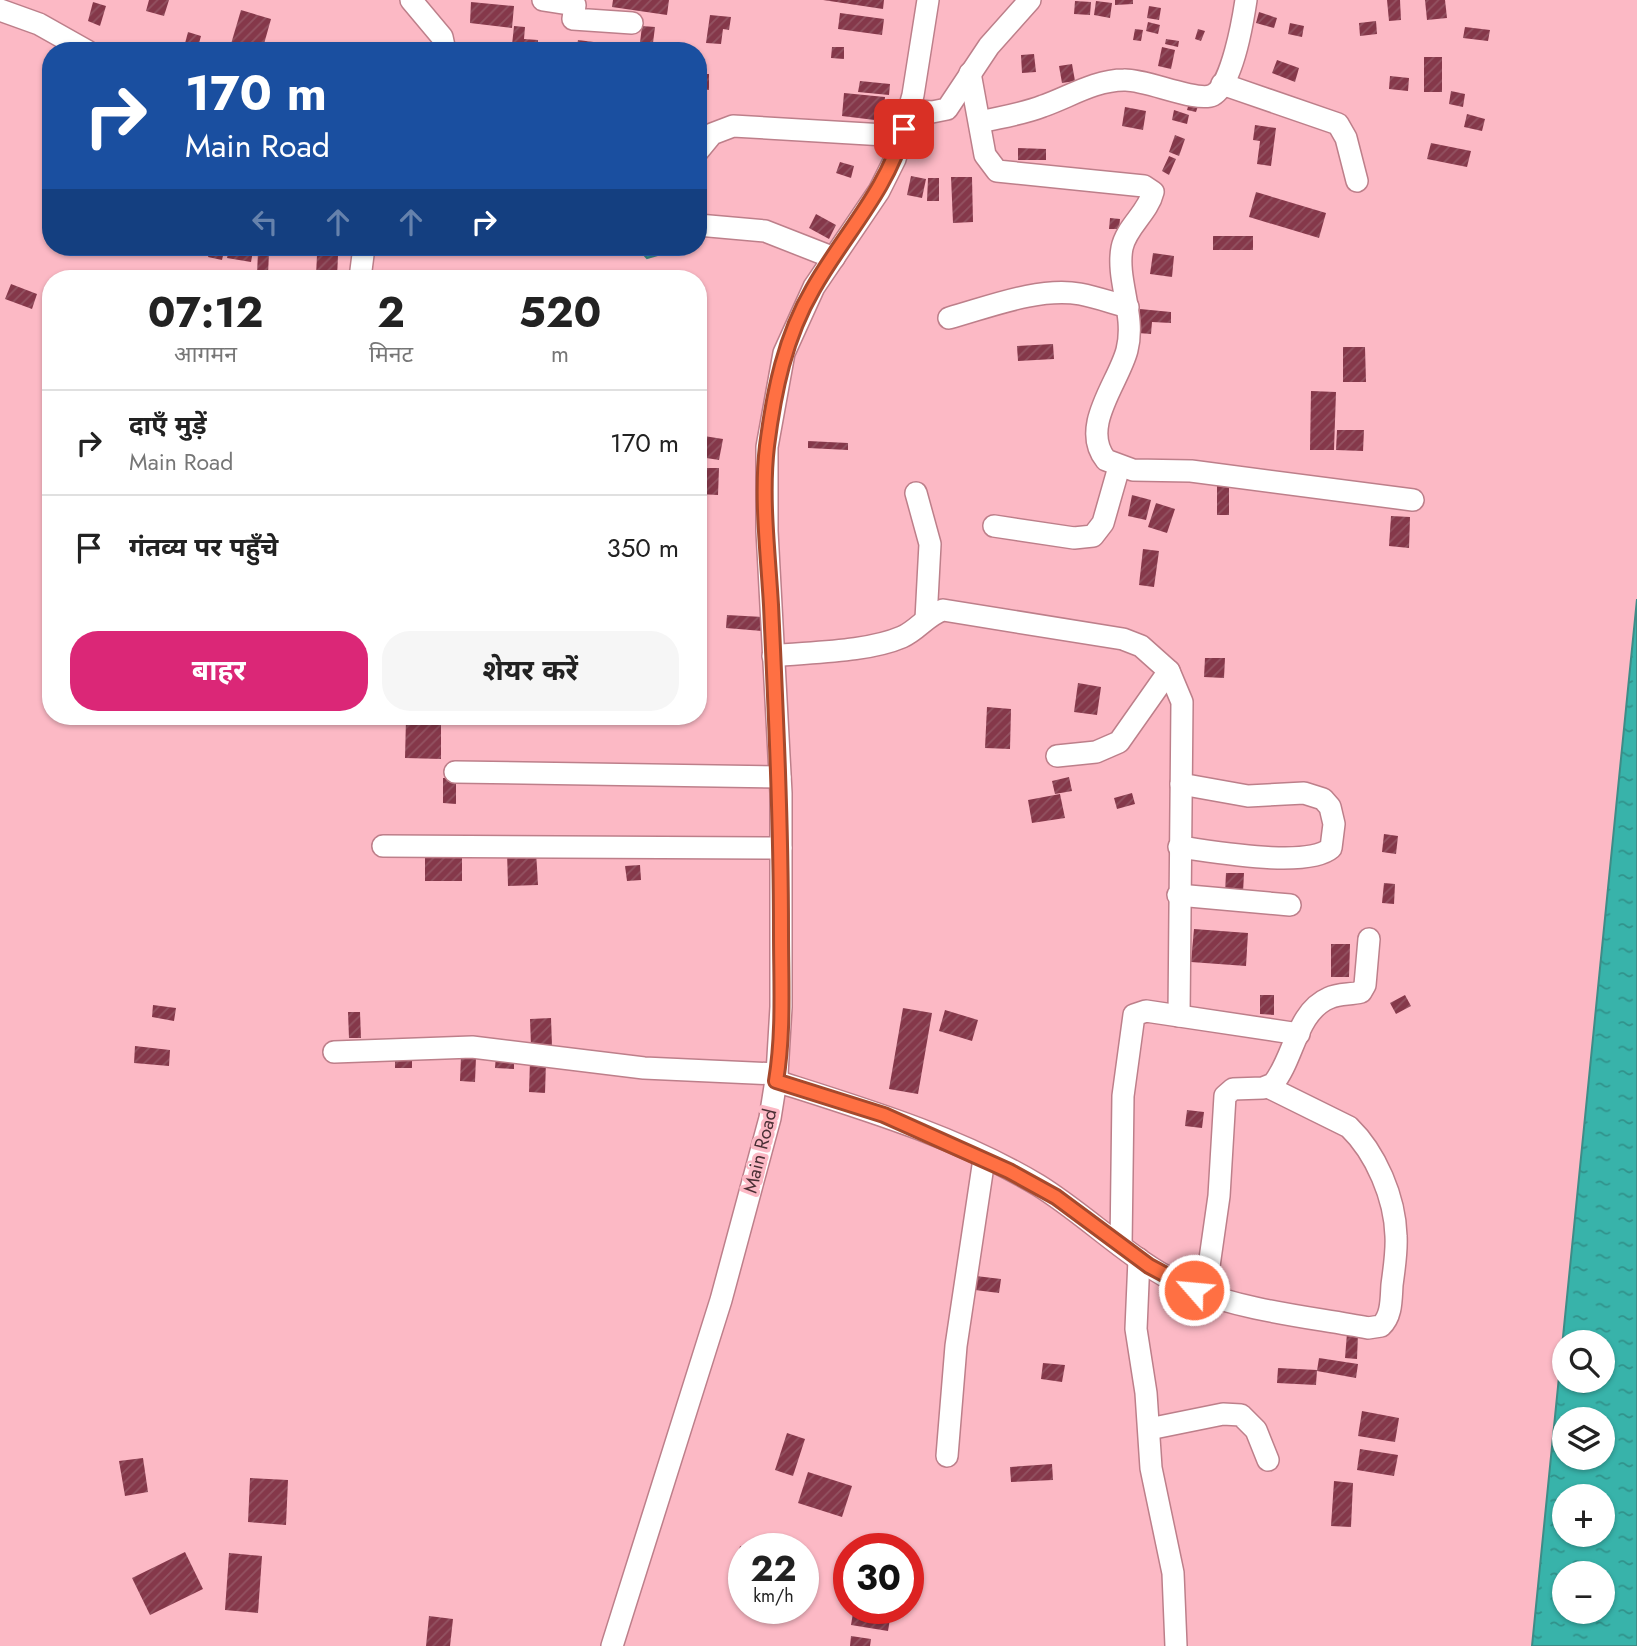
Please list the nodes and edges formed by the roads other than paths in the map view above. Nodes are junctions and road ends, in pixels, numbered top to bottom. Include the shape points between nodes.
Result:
1 (411, 0) edge
2 (543, 0) edge
3 (928, 0) edge
4 (1030, 0) edge
5 (1246, 0) edge
6 (0, 10) edge
7 (632, 23) dead end
8 (71, 42) edge
9 (443, 42) edge
10 (970, 73) junction
11 (1222, 84) junction
12 (909, 110) junction
13 (980, 122) junction
14 (902, 136) junction
15 (707, 140) edge
16 (1357, 181) dead end
17 (707, 226) edge
18 (834, 258) junction
19 (1128, 307) junction
20 (950, 318) dead end
21 (1119, 467) junction
22 (916, 493) dead end
23 (1413, 499) dead end
24 (994, 526) dead end
25 (926, 619) junction
26 (773, 656) junction
27 (1169, 671) junction
28 (1057, 756) dead end
29 (455, 772) dead end
30 (780, 778) junction
31 (1181, 784) junction
32 (383, 846) dead end
33 (1179, 847) junction
34 (781, 848) junction
35 (1178, 895) junction
36 (1290, 905) dead end
37 (1368, 939) dead end
38 (1179, 1016) junction
39 (1299, 1034) junction
40 (334, 1052) dead end
41 (777, 1078) junction
42 (1268, 1087) junction
43 (985, 1159) junction
44 (1121, 1246) junction
45 (1139, 1259) junction
46 (1205, 1294) junction
47 (1149, 1429) junction
48 (947, 1456) dead end
49 (1268, 1460) dead end
50 (612, 1646) edge
51 (1176, 1646) edge

1 - 9 street
2 - 7 street via 575,5 573,19
3 - 12 street, Main Road
4 - 10 street via 1008,21
5 - 11 street
6 - 8 street
10 - 12 street via 947,109
10 - 13 street
11 - 13 street via 1204,97 1148,82 1107,82 1043,106
11 - 16 street via 1338,124
12 - 14 street, Main Road
13 - 19 street via 985,155 997,171 1151,190 1153,196 1121,255
14 - 15 street via 733,126
14 - 18 street, Main Road via 879,191
17 - 18 street via 765,231
18 - 26 street, Main Road via 814,287 784,352 767,447
19 - 20 street via 1061,293
19 - 21 street via 1128,346 1102,406 1099,426 1102,456
21 - 23 street via 1191,471
21 - 24 street via 1103,523 1093,536 1074,538
22 - 25 street via 930,544
25 - 26 street via 890,641
25 - 27 street via 935,612 952,610 1124,639 1155,656
26 - 30 street, Main Road
27 - 28 street via 1119,742 1097,751
27 - 31 street via 1182,702
29 - 30 street
30 - 34 street, Main Road
31 - 33 street
31 - 33 street via 1248,796 1313,794 1330,807 1334,824 1331,848 1310,856 1252,856
32 - 34 street
33 - 35 street
34 - 41 street, Main Road
35 - 36 street
35 - 38 street
37 - 39 street via 1363,989 1318,1003
38 - 39 street
38 - 44 street via 1141,1012 1131,1025 1123,1096
39 - 42 street
40 - 41 street via 472,1047 644,1068
41 - 43 street via 884,1115
41 - 50 street, Main Road via 721,1300
42 - 46 street via 1233,1089 1225,1096 1219,1196
42 - 46 street via 1349,1127 1382,1177 1396,1237 1388,1318 1381,1326 1368,1328
43 - 44 street via 1037,1184
43 - 48 street via 956,1346
44 - 45 street
45 - 46 street
45 - 47 street via 1136,1329
47 - 49 street via 1223,1414 1241,1415 1256,1430
47 - 51 street via 1151,1468 1173,1573

